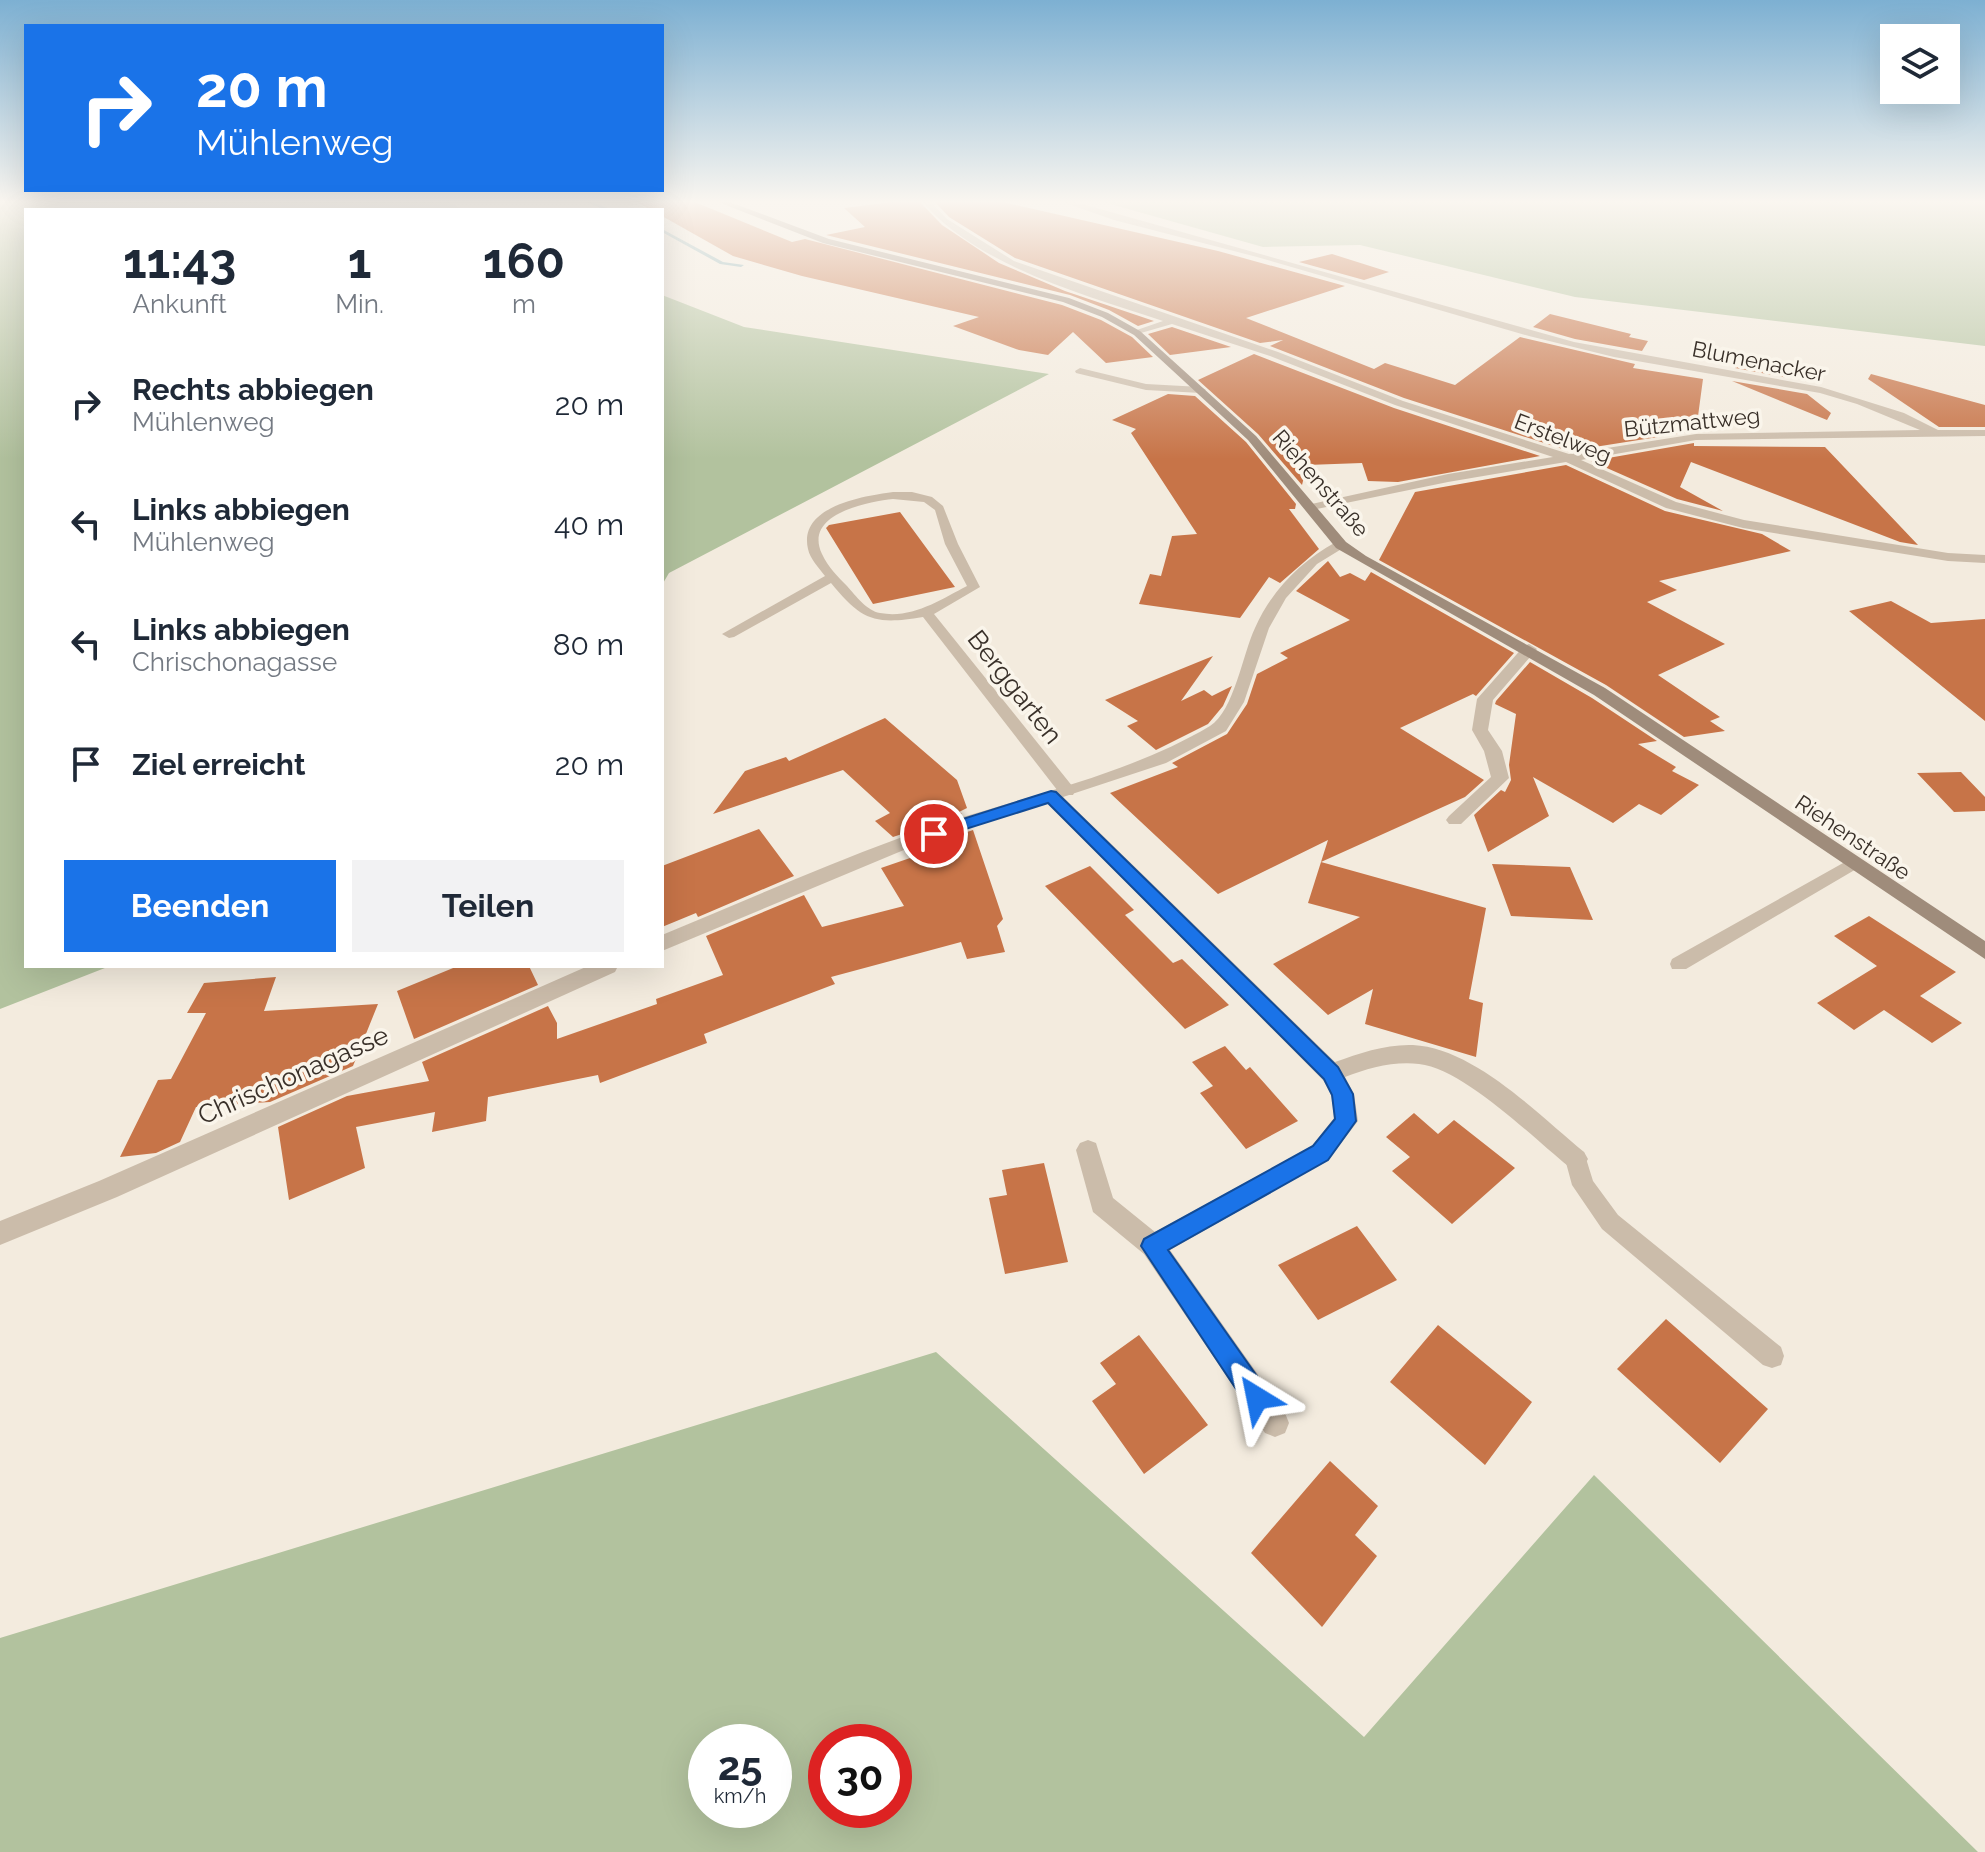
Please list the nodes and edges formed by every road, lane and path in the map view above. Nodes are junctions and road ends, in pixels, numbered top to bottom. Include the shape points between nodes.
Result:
1 (1011, 286) edge
2 (1076, 286) edge
3 (1368, 286) edge
4 (1171, 321) junction
5 (1137, 333) junction
6 (1080, 371) dead end
7 (1201, 390) junction
8 (1936, 433) junction
9 (1985, 433) edge
10 (1565, 457) junction
11 (1312, 508) junction
12 (1341, 545) junction
13 (1985, 559) edge
14 (834, 576) junction
15 (926, 613) junction
16 (729, 634) dead end
17 (1529, 649) junction
18 (1059, 794) junction
19 (1455, 820) dead end
20 (1852, 864) junction
21 (664, 942) edge
22 (1985, 951) edge
23 (1679, 964) dead end
24 (604, 968) edge
25 (1331, 1073) junction
26 (1088, 1150) dead end
27 (1576, 1159) joint
28 (0, 1233) edge
29 (1153, 1246) junction
30 (1772, 1356) dead end
31 (1275, 1423) dead end

1 - 5 street, Riehenstraße via 1066,300
2 - 4 street, Erstelweg
3 - 8 street, Blumenacker via 1546,339 1859,402
4 - 5 street
4 - 10 street, Erstelweg
5 - 7 street, Riehenstraße
6 - 7 street via 1146,387
7 - 11 street, Riehenstraße via 1252,438
8 - 9 street, Bützmattweg
8 - 10 street, Bützmattweg via 1737,434
10 - 11 street, Bützmattweg
10 - 13 street, Erstelweg via 1671,505 1709,516
11 - 12 street, Riehenstraße
12 - 17 street, Riehenstraße
12 - 18 street via 1312,561 1280,596 1262,628 1236,702 1220,727 1160,759
14 - 15 lane, Berggarten via 871,615
14 - 15 lane, Berggarten via 814,551 814,531 823,518 893,494 926,499 940,509 974,587
14 - 16 lane
15 - 18 lane, Berggarten
17 - 19 street via 1485,699 1480,730 1500,778
17 - 20 street, Riehenstraße via 1631,711
18 - 21 street via 904,843
18 - 25 street
20 - 22 street, Riehenstraße
20 - 23 lane
24 - 28 street, Chrischonagasse
25 - 27 street via 1373,1057 1423,1055 1467,1073
25 - 29 street via 1343,1094 1346,1121 1320,1153
26 - 29 street via 1102,1204
27 - 30 lane via 1583,1185 1610,1222
29 - 31 street

